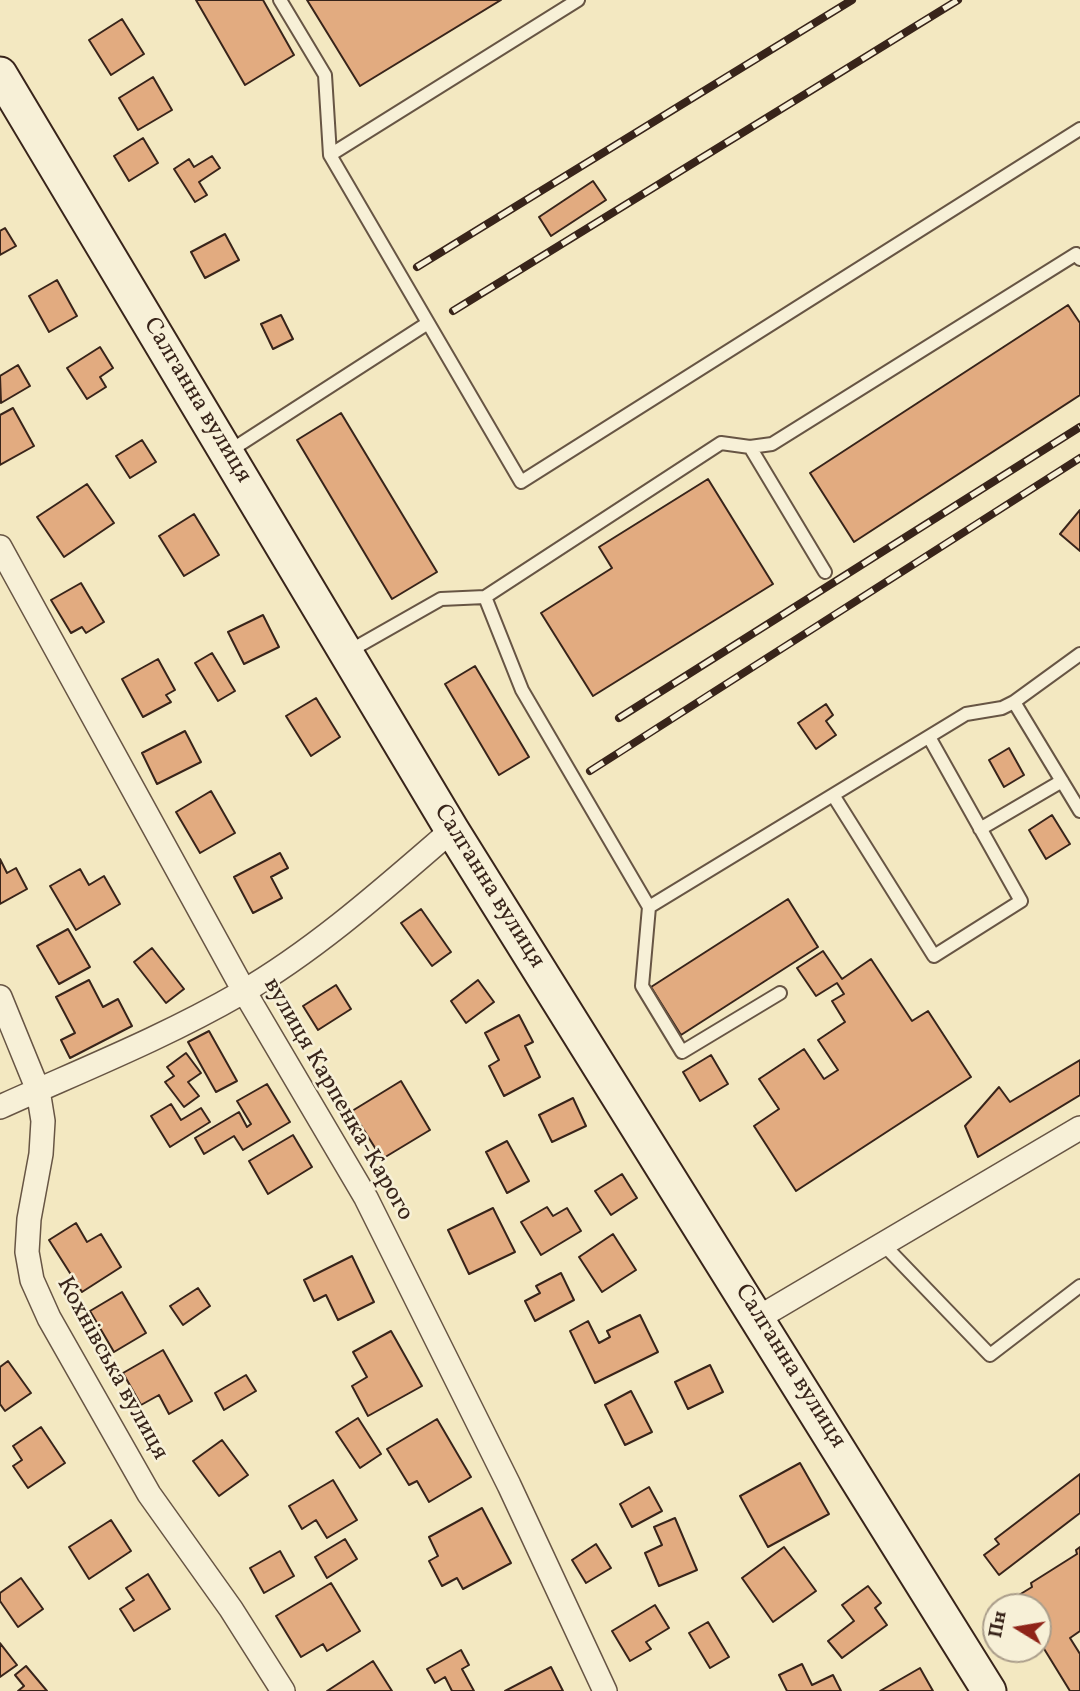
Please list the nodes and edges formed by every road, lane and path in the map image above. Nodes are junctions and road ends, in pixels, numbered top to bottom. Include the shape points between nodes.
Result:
1 (280, 0) edge
2 (578, 0) edge
3 (0, 74) edge
4 (1080, 130) edge
5 (330, 155) junction
6 (1080, 260) edge
7 (428, 323) junction
8 (750, 447) junction
9 (226, 453) junction
10 (0, 547) edge
11 (825, 572) dead end
12 (485, 597) junction
13 (346, 653) junction
14 (1080, 654) edge
15 (1014, 702) junction
16 (929, 737) junction
17 (1062, 781) junction
18 (833, 795) junction
19 (1080, 811) edge
20 (981, 829) junction
21 (452, 830) junction
22 (649, 907) junction
23 (244, 991) junction
24 (780, 993) dead end
25 (0, 997) edge
26 (38, 1090) junction
27 (0, 1107) edge
28 (1080, 1128) edge
29 (883, 1244) junction
30 (1080, 1286) edge
31 (758, 1318) junction
32 (283, 1691) edge
33 (605, 1691) edge
34 (989, 1691) edge

1 - 5 lane via 325,75
2 - 5 lane
3 - 9 street, Салганна вулиця
4 - 7 lane via 521,482
5 - 7 lane
6 - 8 lane via 1076,254 772,444
7 - 9 lane
8 - 11 lane
8 - 12 lane via 721,443
9 - 13 street, Салганна вулиця
10 - 23 street, вулиця Карпенка-Карого
12 - 13 lane via 441,598
12 - 22 lane via 522,690
13 - 21 street, Салганна вулиця
14 - 15 lane
15 - 16 lane via 965,715
15 - 17 lane
16 - 18 lane
16 - 20 lane
17 - 19 lane
17 - 20 lane
18 - 20 lane via 934,956 1021,901
18 - 22 lane
21 - 23 street via 355,912
21 - 31 street, Салганна вулиця
22 - 24 lane via 642,986 682,1052
23 - 26 street via 156,1040
23 - 33 street, вулиця Карпенка-Карого via 366,1198
25 - 26 street, Кохнівська вулиця
26 - 27 street
26 - 32 street, Кохнівська вулиця via 43,1121 29,1219 27,1252 32,1280 149,1494
28 - 29 street
29 - 30 lane via 990,1355
29 - 31 street
31 - 34 street, Салганна вулиця

